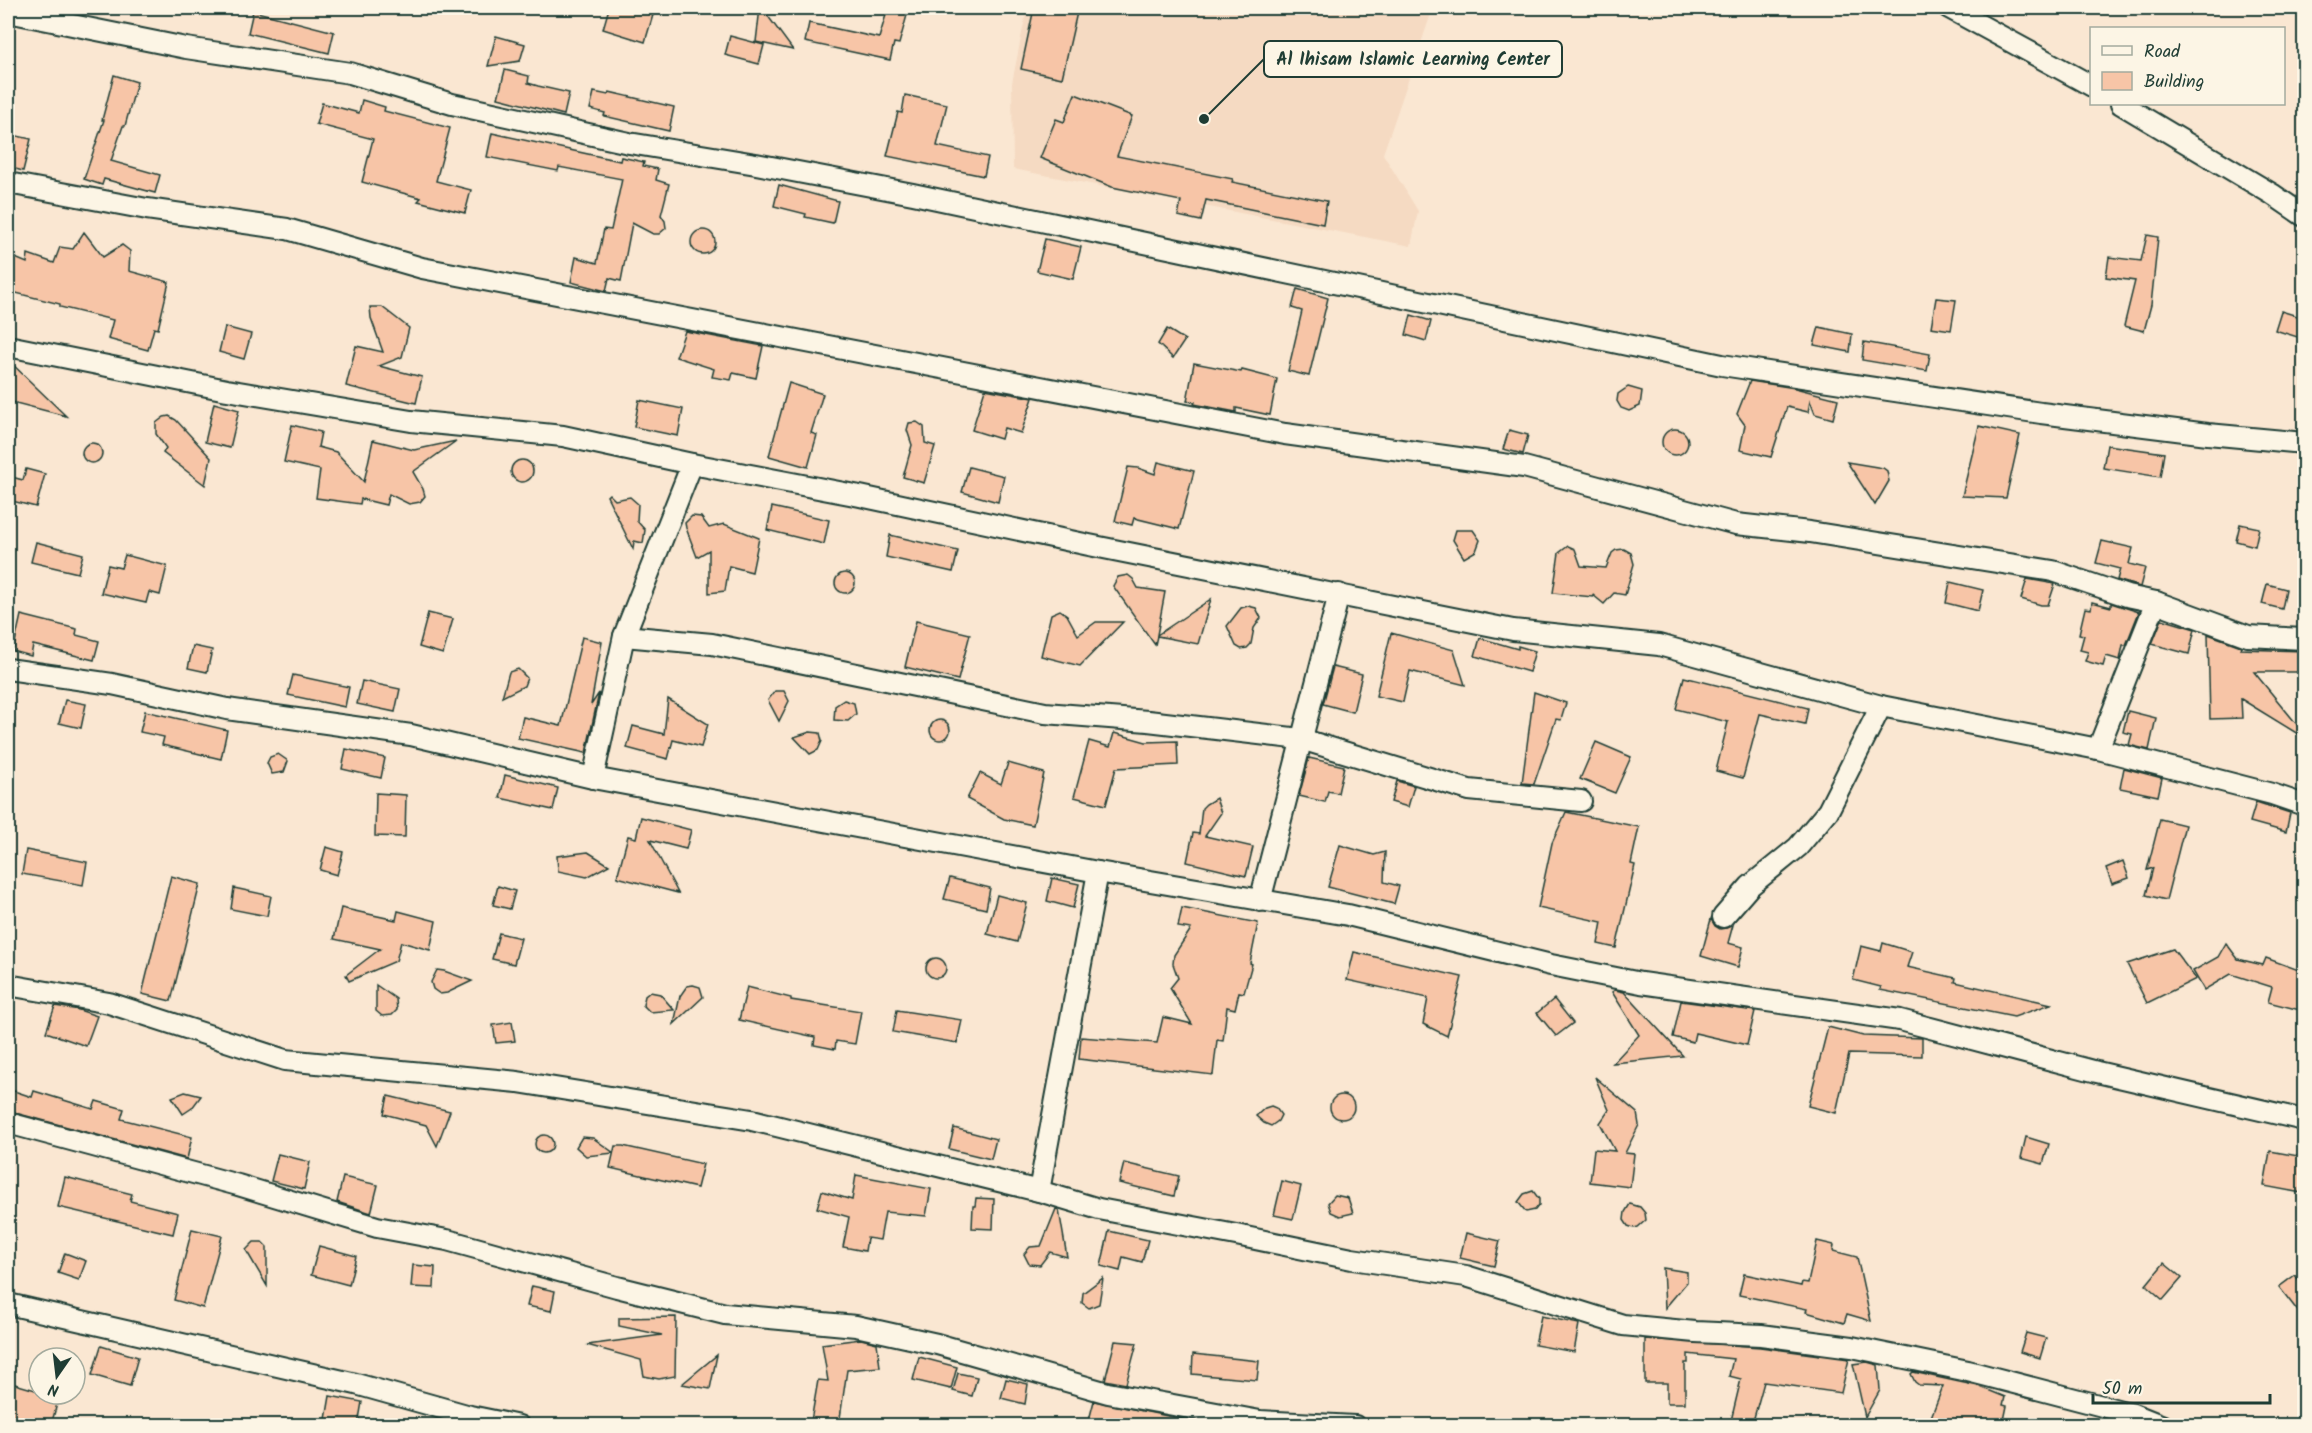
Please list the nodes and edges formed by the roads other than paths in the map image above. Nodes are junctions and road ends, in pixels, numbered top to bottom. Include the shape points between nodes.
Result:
1 (1949, 8) edge
2 (8, 12) edge
3 (2090, 85) edge
4 (2123, 105) edge
5 (8, 183) edge
6 (2304, 216) edge
7 (8, 346) edge
8 (2304, 443) edge
9 (692, 464) junction
10 (1339, 594) junction
11 (2156, 603) junction
12 (624, 636) junction
13 (2304, 639) edge
14 (8, 669) edge
15 (1881, 706) junction
16 (1301, 739) junction
17 (2098, 749) junction
18 (593, 778) junction
19 (1581, 801) dead end
20 (2304, 805) edge
21 (1098, 872) junction
22 (1260, 901) junction
23 (1722, 917) dead end
24 (8, 985) edge
25 (2304, 1120) edge
26 (8, 1123) edge
27 (1039, 1191) junction
28 (8, 1304) edge
29 (1259, 1423) edge
30 (519, 1425) edge
31 (1354, 1425) edge
32 (2163, 1425) edge

1 - 3 street
2 - 8 street via 186,48 350,73 452,104 651,147 913,194 1722,365 2052,414
4 - 6 street
5 - 11 street via 147,209 287,229 422,268 1274,432 1524,467 1736,524 2053,571
7 - 9 street via 227,390 411,421 563,436
9 - 10 street
9 - 12 street
10 - 15 street via 1513,630 1659,645
10 - 16 street
11 - 13 street via 2248,636
11 - 17 street
12 - 16 street via 712,644 1045,713
12 - 18 street
14 - 18 street via 112,684 227,709 411,735
15 - 17 street
15 - 23 street via 1828,810 1798,847 1750,886
16 - 19 street via 1469,790
16 - 22 street
17 - 20 street
18 - 21 street
21 - 22 street
21 - 27 street
22 - 25 street via 1348,915 1641,983 1900,1020 2097,1072
24 - 27 street via 109,1004 285,1060 518,1082 752,1120
26 - 29 street via 377,1227 447,1240 714,1311 856,1326 937,1344 1108,1393
27 - 32 street via 1099,1209 1352,1259 1466,1276 1623,1325 1761,1335 1864,1349 1968,1371
28 - 30 street
29 - 31 street

